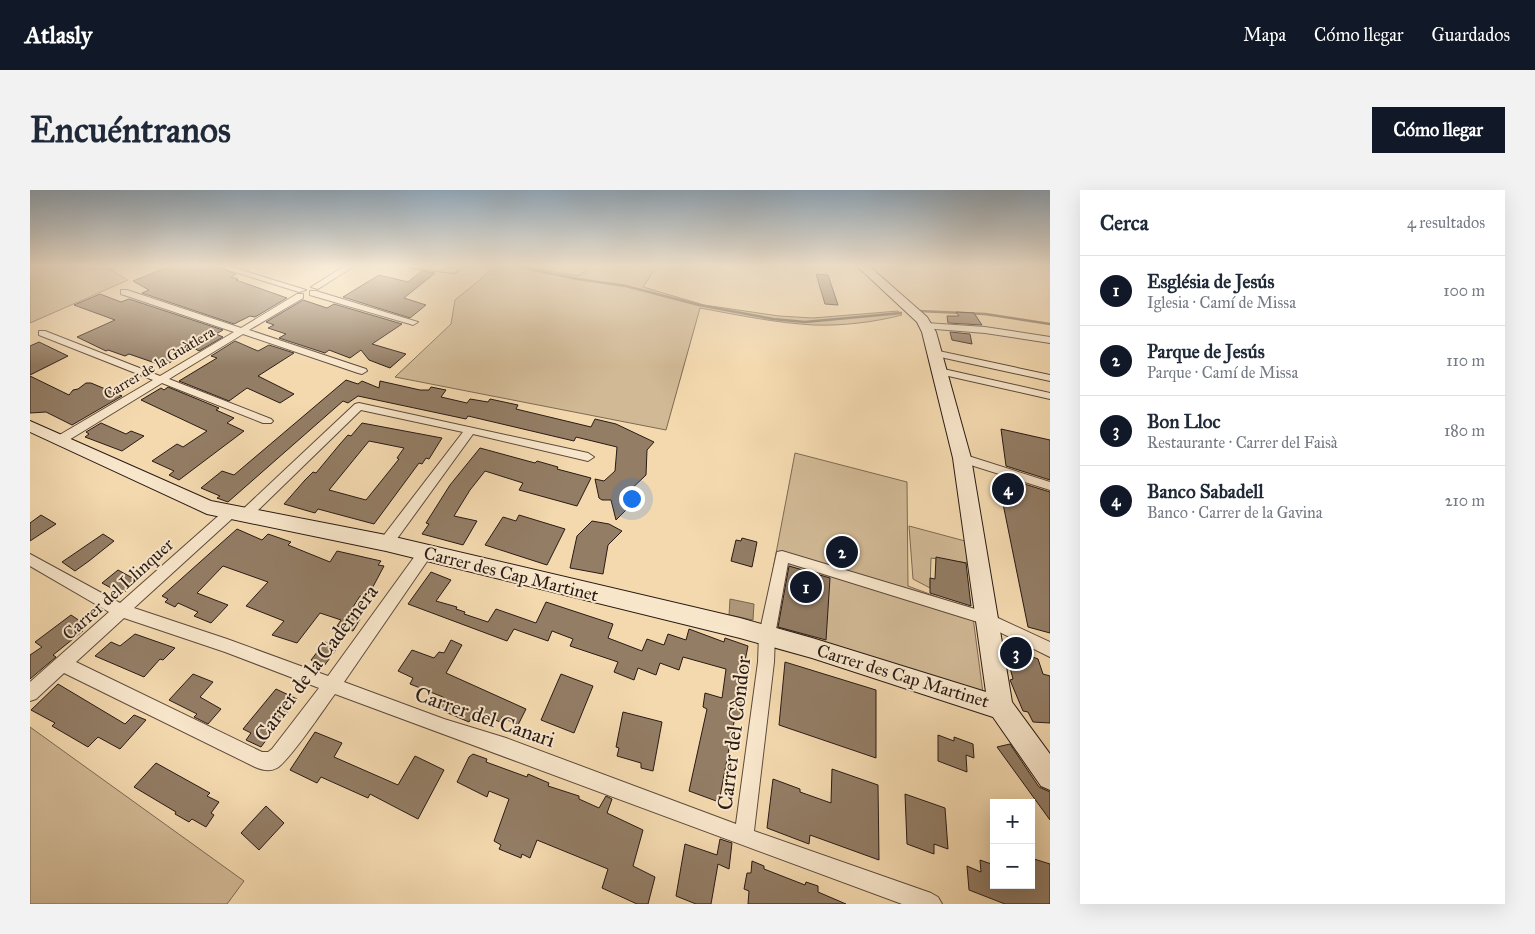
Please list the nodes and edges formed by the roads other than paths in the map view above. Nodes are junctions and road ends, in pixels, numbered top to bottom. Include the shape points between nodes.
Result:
1 (146, 299) edge
2 (291, 299) edge
3 (343, 299) edge
4 (900, 299) edge
5 (414, 322) dead end
6 (926, 326) junction
7 (242, 331) junction
8 (42, 333) dead end
9 (1050, 340) edge
10 (934, 353) junction
11 (362, 371) dead end
12 (939, 371) junction
13 (1050, 378) edge
14 (162, 379) junction
15 (1050, 396) edge
16 (267, 421) dead end
17 (30, 426) edge
18 (470, 430) junction
19 (60, 440) junction
20 (960, 451) junction
21 (588, 457) dead end
22 (1050, 486) edge
23 (238, 513) junction
24 (386, 543) junction
25 (425, 553) junction
26 (30, 559) edge
27 (123, 610) junction
28 (985, 618) junction
29 (767, 635) junction
30 (1050, 650) edge
31 (63, 664) junction
32 (331, 686) junction
33 (30, 693) edge
34 (1000, 706) junction
35 (1050, 777) edge
36 (744, 836) junction
37 (932, 904) edge

1 - 7 street
2 - 7 street, Carrer de la Guàtlera
3 - 5 street
4 - 6 street
6 - 9 street via 986,330
6 - 10 street
7 - 11 street
7 - 14 street, Carrer de la Guàtlera
8 - 14 street
10 - 12 street
10 - 13 street
12 - 15 street
12 - 20 street
14 - 16 street
14 - 19 street, Carrer de la Guàtlera
17 - 19 street, Carrer des Cap Martinet
18 - 21 street
18 - 23 street, Carrer del Llinquer via 359,406
18 - 24 street
19 - 23 street, Carrer des Cap Martinet via 191,501
20 - 22 street
20 - 28 street
23 - 24 street, Carrer des Cap Martinet
23 - 27 street, Carrer del Llinquer
24 - 25 street, Carrer des Cap Martinet
25 - 29 street, Carrer des Cap Martinet
25 - 32 street, Carrer de la Cadernera
26 - 27 street, Carrer del Canari
27 - 31 street, Carrer del Llinquer
27 - 32 street, Carrer del Canari
28 - 29 street, Carrer del Còndor via 782,556
28 - 30 street
28 - 34 street
29 - 34 street, Carrer des Cap Martinet
29 - 36 street, Carrer del Còndor
31 - 32 street, Carrer de la Cadernera via 260,761 271,760 278,755
31 - 33 street, Carrer del Llinquer
32 - 36 street, Carrer del Canari
34 - 35 street
36 - 37 street, Carrer del Canari

